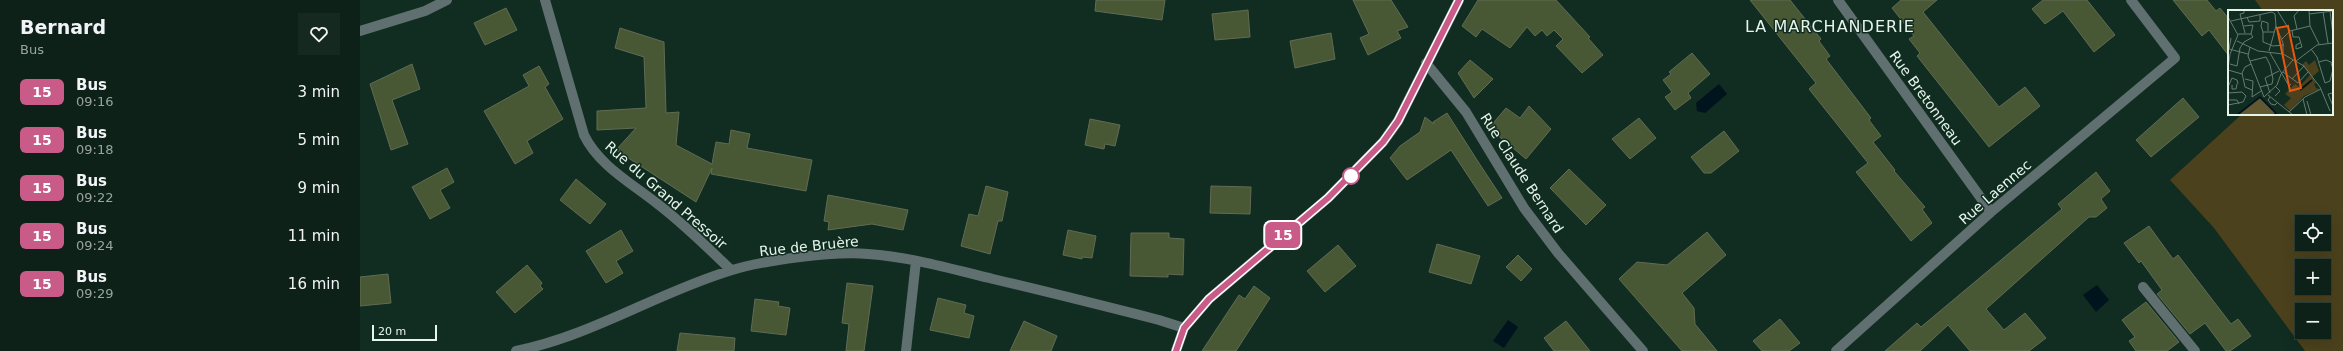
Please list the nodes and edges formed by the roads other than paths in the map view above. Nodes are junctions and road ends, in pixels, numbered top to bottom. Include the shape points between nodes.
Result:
1 (447, 0) edge
2 (545, 0) edge
3 (1459, 0) edge
4 (1838, 0) edge
5 (2131, 0) edge
6 (360, 31) edge
7 (1426, 64) junction
8 (1991, 212) junction
9 (916, 261) junction
10 (731, 270) junction
11 (2143, 287) dead end
12 (1184, 328) junction
13 (516, 351) edge
14 (906, 351) edge
15 (1176, 351) edge
16 (1643, 351) edge
17 (1836, 351) edge
18 (2195, 351) edge

1 - 6 street via 424,11
2 - 10 street, Rue du Grand Pressoir via 589,145 600,158 660,205
3 - 7 street
4 - 8 street, Rue Bretonneau
5 - 8 street, Rue Laennec via 2175,58
7 - 12 street via 1398,121 1378,147 1328,198 1209,299
7 - 16 street, Rue Claude Bernard via 1466,112 1524,208 1558,253
8 - 17 street, Rue Laennec
9 - 10 street, Rue de Bruère via 893,256 846,254
9 - 12 street, Rue de Bruère
9 - 14 street
10 - 13 street, Rue de Bruère via 568,337
11 - 18 street
12 - 15 street

